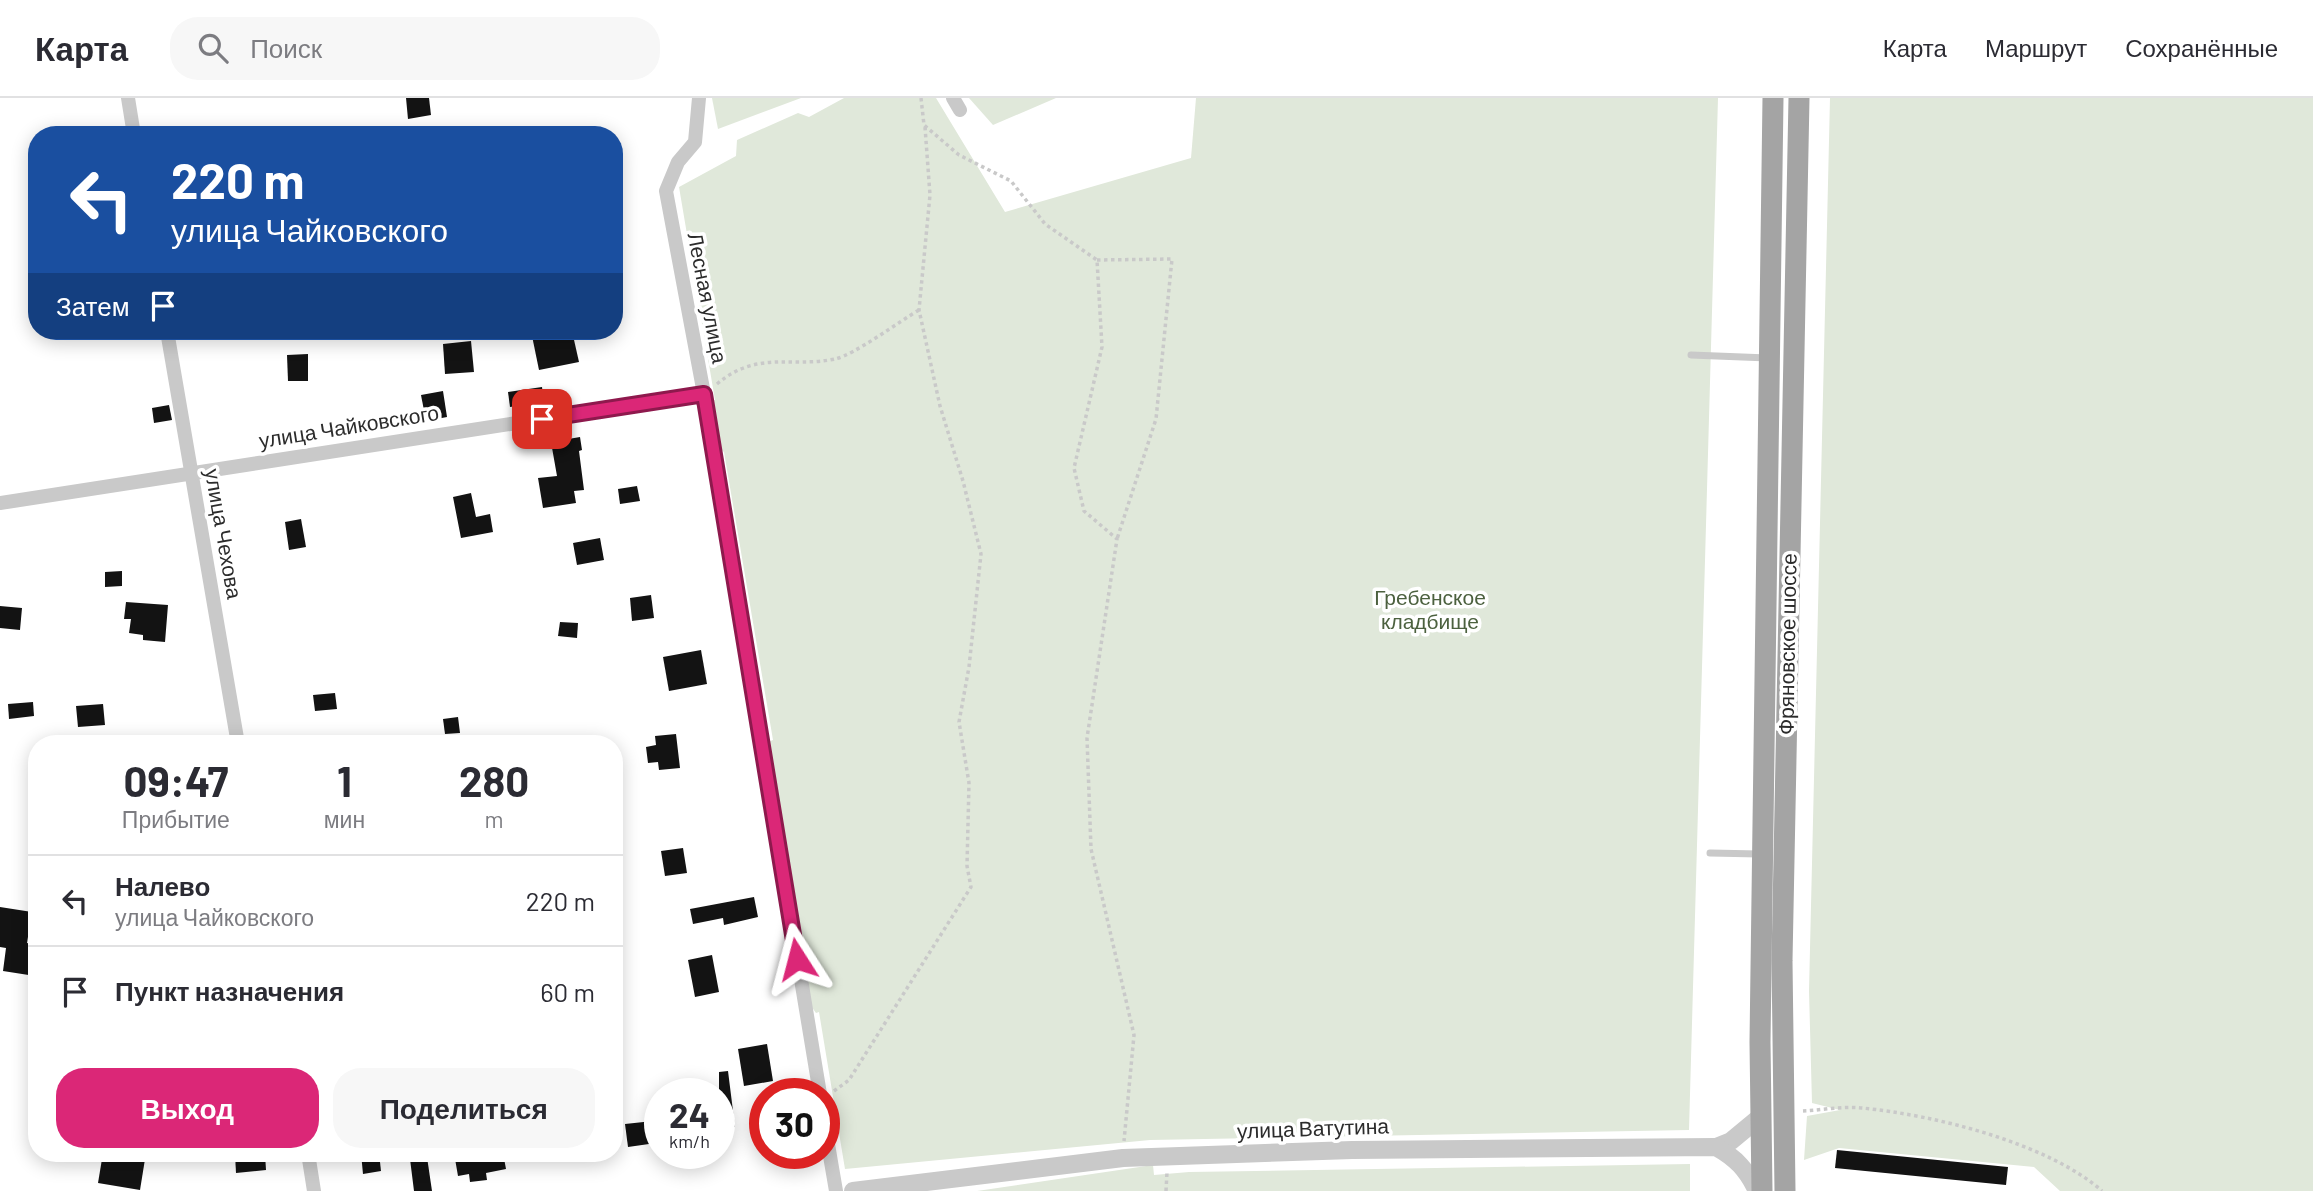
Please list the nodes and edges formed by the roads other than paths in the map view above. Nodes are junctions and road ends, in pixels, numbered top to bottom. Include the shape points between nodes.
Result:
1 (128, 98) edge
2 (699, 98) edge
3 (1773, 98) edge
4 (1799, 98) edge
5 (133, 126) edge
6 (169, 340) edge
7 (1691, 355) dead end
8 (1769, 358) junction
9 (704, 394) junction
10 (191, 472) junction
11 (0, 503) edge
12 (236, 735) edge
13 (1710, 853) dead end
14 (1763, 854) junction
15 (817, 1078) edge
16 (1760, 1116) junction
17 (1716, 1147) junction
18 (309, 1162) edge
19 (832, 1169) edge
20 (314, 1191) edge
21 (836, 1191) edge
22 (853, 1191) edge
23 (1759, 1191) edge
24 (1785, 1191) edge

1 - 5 street
2 - 9 street, Лесная улица via 695,142 678,162 666,191
3 - 8 main road, Фряновское шоссе
4 - 24 main road, Фряновское шоссе via 1782,961
6 - 10 street, улица Чехова
7 - 8 lane
8 - 14 main road, Фряновское шоссе
9 - 10 street, улица Чайковского
9 - 15 street, Лесная улица
10 - 11 street, улица Чайковского
10 - 12 street, улица Чехова
13 - 14 lane
14 - 16 main road, Фряновское шоссе
16 - 17 street via 1731,1141
16 - 23 main road, Фряновское шоссе
17 - 22 street, улица Ватутина via 1123,1157
17 - 23 street via 1748,1172
18 - 20 street
19 - 21 street

